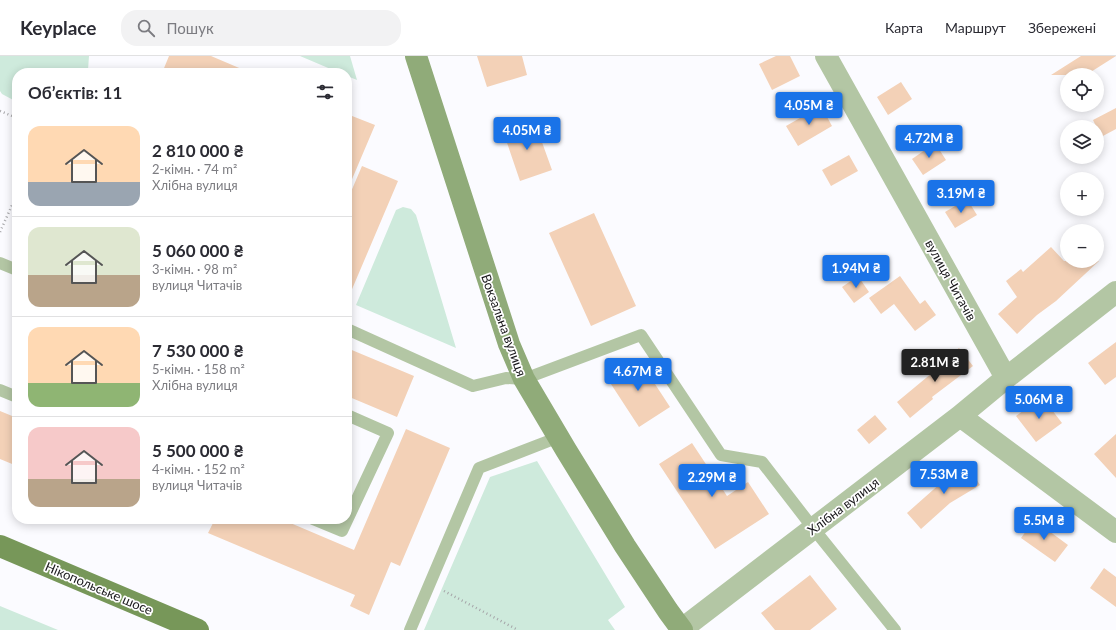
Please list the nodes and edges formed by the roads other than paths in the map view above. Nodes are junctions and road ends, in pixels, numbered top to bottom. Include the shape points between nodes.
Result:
1 (416, 56) edge
2 (826, 56) edge
3 (0, 263) edge
4 (12, 268) edge
5 (1116, 292) edge
6 (352, 331) edge
7 (1006, 378) junction
8 (524, 379) junction
9 (0, 390) edge
10 (12, 395) edge
11 (352, 416) edge
12 (960, 416) junction
13 (559, 437) junction
14 (352, 510) edge
15 (326, 524) edge
16 (345, 524) edge
17 (813, 528) junction
18 (1116, 532) edge
19 (0, 546) edge
20 (198, 630) edge
21 (410, 630) edge
22 (682, 630) edge
23 (895, 630) edge

1 - 8 street, Вокзальна вулиця via 508,344
2 - 7 street, вулиця Читачів
3 - 4 lane
5 - 7 street, Хлібна вулиця
6 - 8 lane via 474,386 506,378
7 - 12 street, Хлібна вулиця
8 - 13 street, Вокзальна вулиця
8 - 17 lane via 641,335 721,455 762,462
9 - 10 lane
11 - 14 lane via 388,433
12 - 17 street, Хлібна вулиця
12 - 18 street
13 - 21 lane via 479,468
13 - 22 street, Вокзальна вулиця via 625,546
15 - 16 lane via 342,531
17 - 22 street, Хлібна вулиця
17 - 23 lane
19 - 20 main road, Нікопольське шосе

